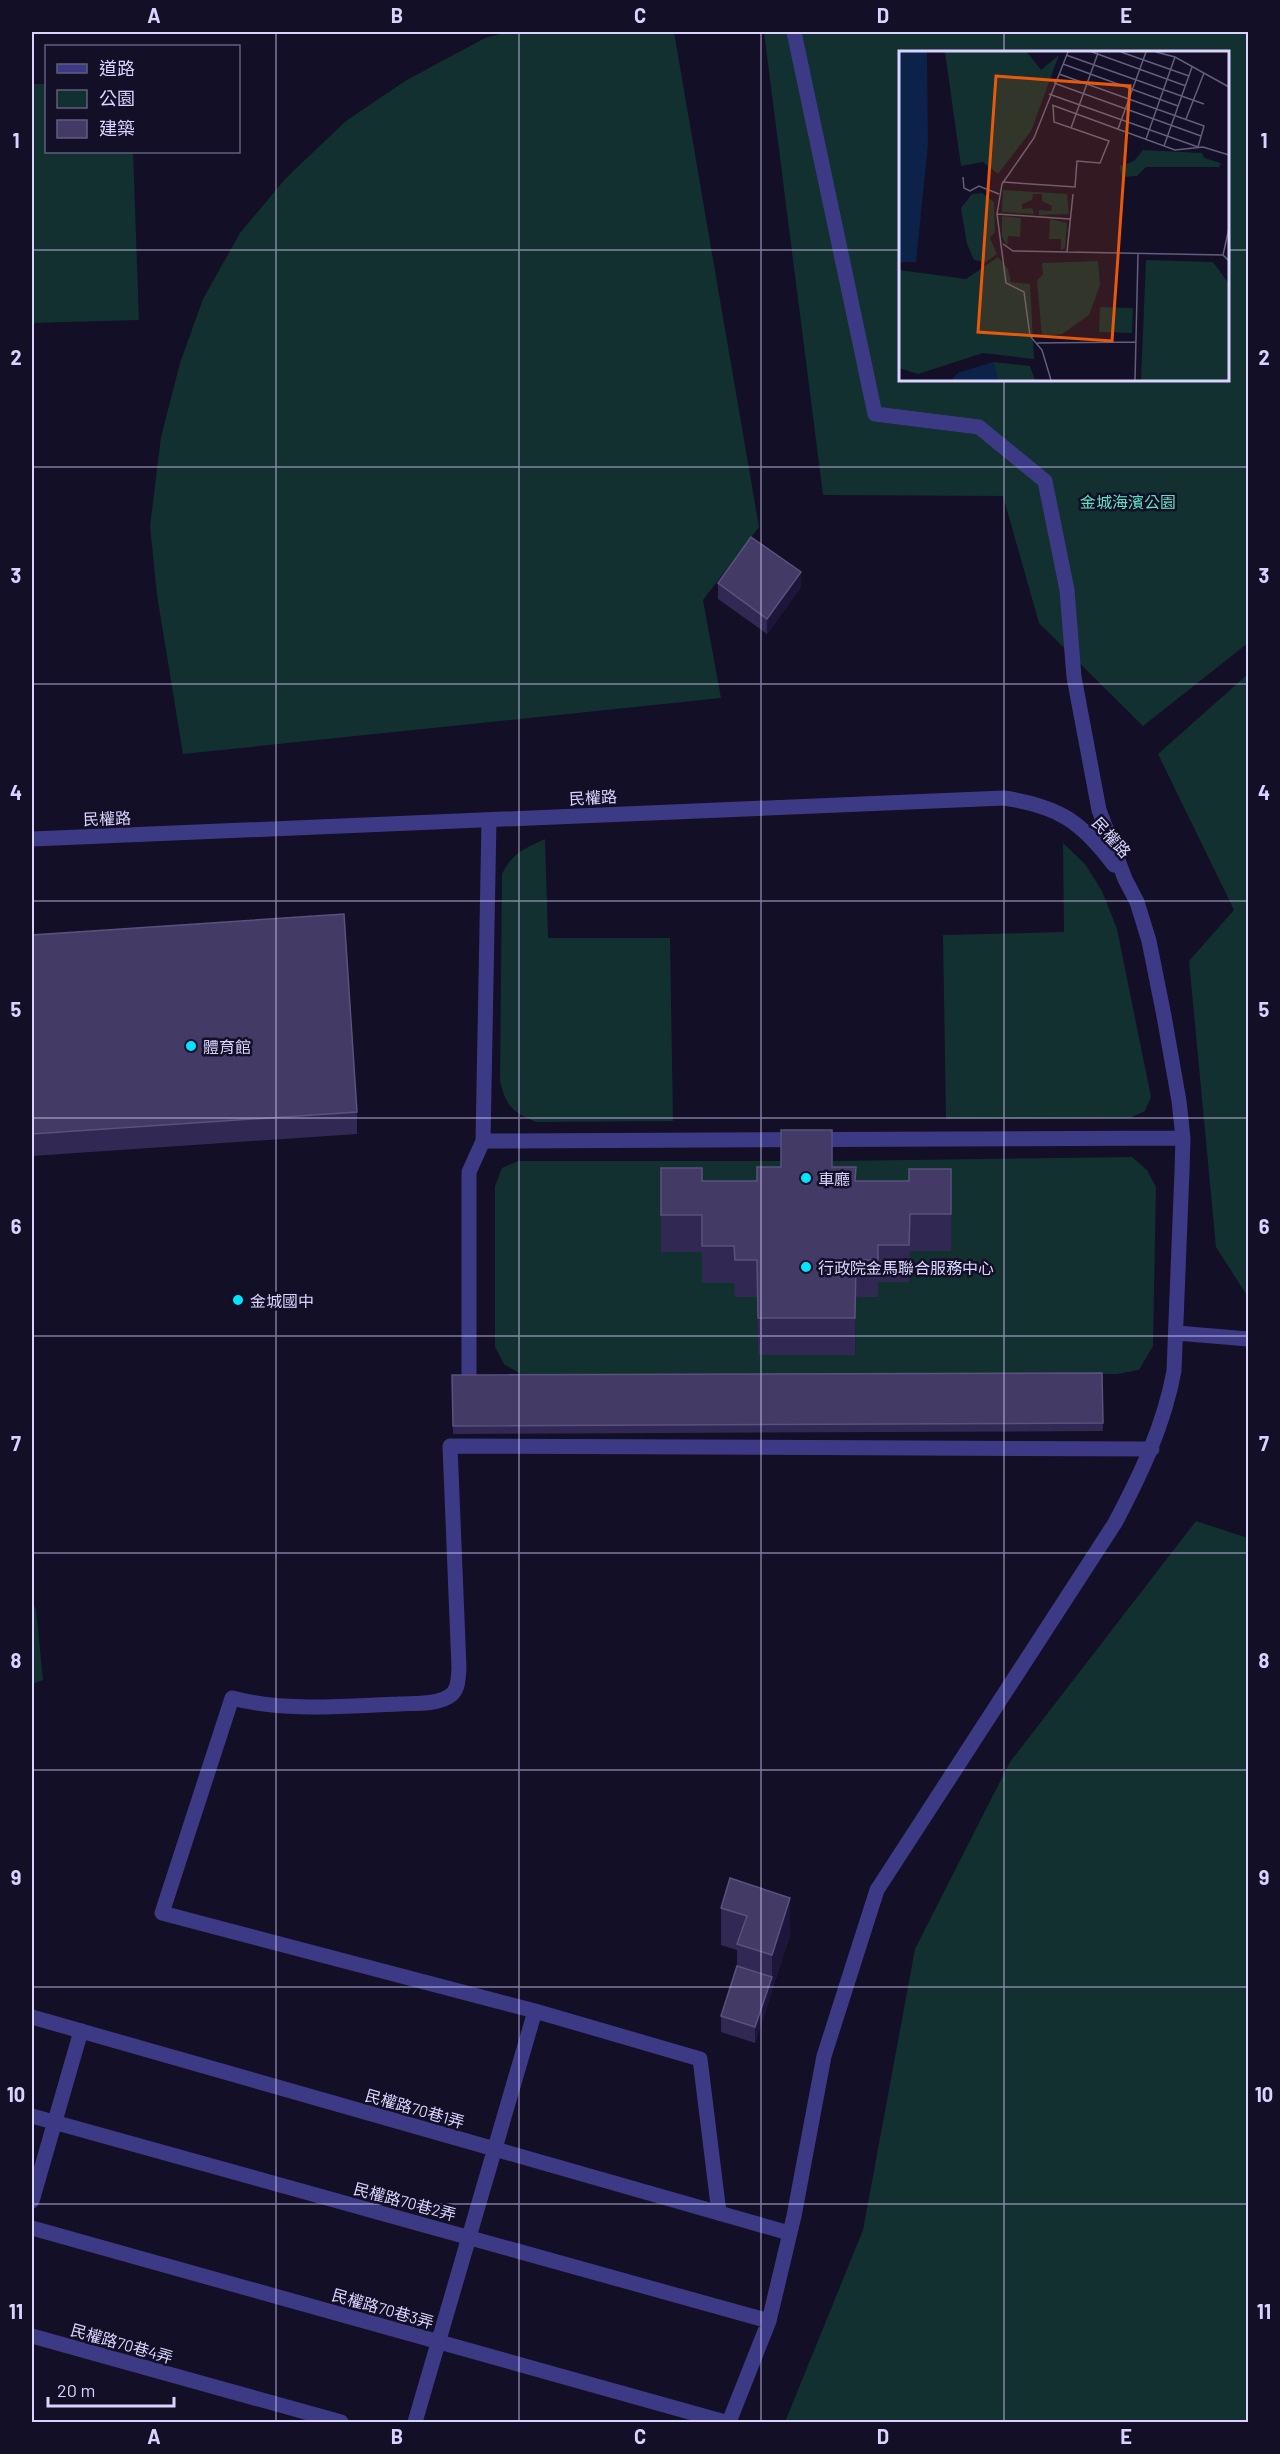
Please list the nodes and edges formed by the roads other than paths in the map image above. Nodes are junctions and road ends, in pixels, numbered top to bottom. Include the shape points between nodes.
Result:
1 (794, 32) edge
2 (489, 820) junction
3 (32, 839) edge
4 (1125, 879) junction
5 (1182, 1138) junction
6 (483, 1141) junction
7 (1178, 1333) junction
8 (1248, 1339) edge
9 (469, 1383) edge
10 (1152, 1449) junction
11 (535, 2011) junction
12 (32, 2017) edge
13 (81, 2031) junction
14 (32, 2116) edge
15 (54, 2123) junction
16 (495, 2149) junction
17 (32, 2201) edge
18 (719, 2213) junction
19 (32, 2228) edge
20 (789, 2233) junction
21 (469, 2238) junction
22 (768, 2321) junction
23 (32, 2336) edge
24 (438, 2342) junction
25 (341, 2422) edge
26 (415, 2422) edge
27 (727, 2422) edge

1 - 4 street via 875,414 979,427 1045,481 1067,590 1074,677 1089,763 1102,820
2 - 3 street, 民權路
2 - 4 street, 民權路 via 1004,798 1060,813 1085,831
2 - 6 street
4 - 5 street via 1149,941 1173,1062
5 - 6 street
5 - 7 street
6 - 9 street via 469,1172
7 - 8 street
7 - 10 street via 1171,1390
10 - 11 street via 450,1446 458,1685 450,1696 435,1702 304,1707 232,1698 162,1913
10 - 20 street via 1115,1523 877,1890 824,2056
11 - 16 street
11 - 18 street via 700,2058
12 - 13 street, 民權路70巷1弄
13 - 15 street
13 - 16 street, 民權路70巷1弄
14 - 15 street, 民權路70巷2弄
15 - 17 street
15 - 21 street, 民權路70巷2弄
16 - 18 street, 民權路70巷1弄
16 - 21 street
18 - 20 street, 民權路70巷1弄
19 - 24 street, 民權路70巷3弄
20 - 22 street
21 - 22 street, 民權路70巷2弄
21 - 24 street
22 - 27 street
23 - 25 street, 民權路70巷4弄
24 - 26 street
24 - 27 street, 民權路70巷3弄

